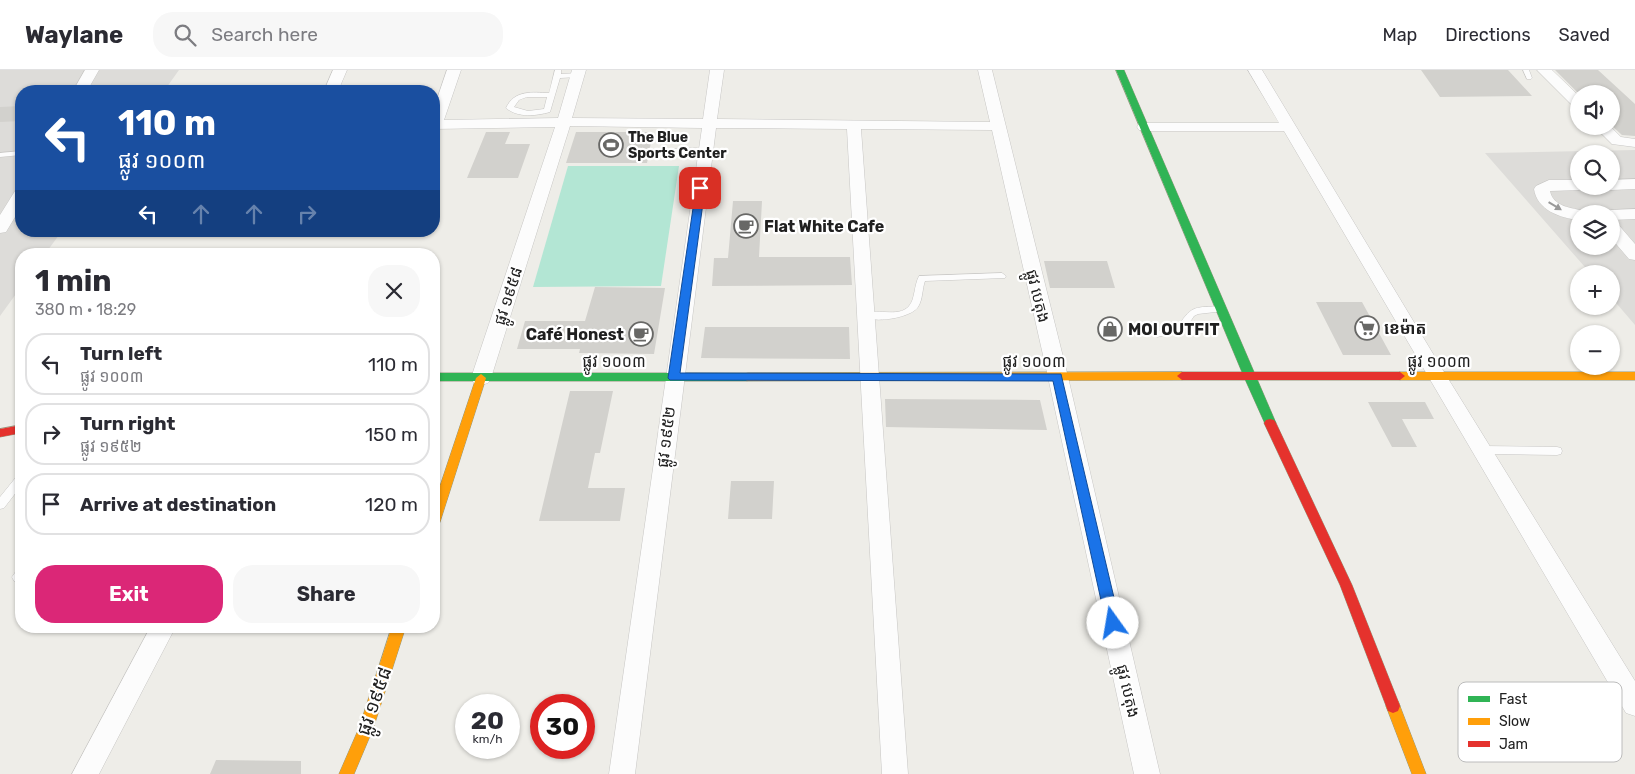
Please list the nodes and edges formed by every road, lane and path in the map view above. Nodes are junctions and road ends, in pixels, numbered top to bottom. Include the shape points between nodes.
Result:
1 (92, 70) edge
2 (340, 70) edge
3 (454, 70) edge
4 (717, 70) edge
5 (985, 70) edge
6 (1120, 70) edge
7 (1255, 70) edge
8 (1526, 70) edge
9 (1544, 70) edge
10 (578, 72) edge
11 (558, 73) edge
12 (1529, 78) dead end
13 (83, 85) edge
14 (334, 85) edge
15 (552, 95) junction
16 (1570, 95) edge
17 (440, 111) edge
18 (564, 122) junction
19 (709, 124) junction
20 (440, 125) edge
21 (854, 126) junction
22 (997, 126) junction
23 (1144, 127) junction
24 (1289, 127) junction
25 (1611, 135) edge
26 (1635, 142) edge
27 (706, 150) junction
28 (656, 151) dead end
29 (15, 154) edge
30 (0, 155) edge
31 (1620, 184) edge
32 (1635, 184) edge
33 (1570, 185) edge
34 (15, 204) edge
35 (1570, 213) edge
36 (1635, 214) edge
37 (1620, 215) edge
38 (0, 228) edge
39 (1620, 238) edge
40 (1635, 255) edge
41 (1002, 276) dead end
42 (1220, 309) junction
43 (868, 316) junction
44 (1157, 334) dead end
45 (440, 377) edge
46 (871, 377) junction
47 (1058, 377) junction
48 (1249, 377) junction
49 (1437, 377) junction
50 (481, 378) junction
51 (674, 378) junction
52 (1632, 380) edge
53 (15, 430) edge
54 (0, 433) edge
55 (1481, 450) junction
56 (1557, 451) dead end
57 (15, 486) edge
58 (440, 504) edge
59 (0, 505) edge
60 (160, 633) edge
61 (398, 633) edge
62 (1622, 682) edge
63 (1622, 683) edge
64 (1635, 704) edge
65 (85, 774) edge
66 (346, 774) edge
67 (622, 774) edge
68 (895, 774) edge
69 (1147, 774) edge
70 (1419, 774) edge

1 - 13 street
2 - 14 street
3 - 17 street
4 - 19 street, ផ្លូវ ១៩៥២
5 - 22 street, ផ្លូវ បេតុង
6 - 23 street
7 - 24 street
8 - 12 lane
9 - 16 street
10 - 11 lane
10 - 18 street, ផ្លូវ ១៩៥៨
11 - 15 lane
15 - 15 lane via 517,97 510,108 515,112 544,112
18 - 19 street
18 - 20 street
18 - 50 street, ផ្លូវ ១៩៥៨
19 - 21 street
19 - 27 street, ផ្លូវ ១៩៥២
21 - 22 street
21 - 43 street
22 - 47 street, ផ្លូវ បេតុង
23 - 24 street
23 - 42 street
24 - 49 street
25 - 26 street via 1617,141
27 - 28 lane
27 - 51 street, ផ្លូវ ១៩៥២
29 - 30 lane
31 - 32 street
33 -> 35 street via 1549,185 1542,189 1546,201
34 - 38 street
36 - 37 street
39 - 40 street
41 - 43 lane via 922,278 917,288 916,304 911,310
42 - 44 lane via 1196,310 1181,329
42 - 48 street
43 - 46 street
45 - 50 street, ផ្លូវ ១០០៣
46 - 47 street, ផ្លូវ ១០០៣
46 - 51 street, ផ្លូវ ១០០៣
46 - 68 street
47 - 48 street, ផ្លូវ ១០០៣
47 - 69 street, ផ្លូវ បេតុង
48 - 49 street, ផ្លូវ ១០០៣
48 - 70 street via 1346,584
49 - 52 street, ផ្លូវ ១០០៣
49 - 55 street
50 - 51 street, ផ្លូវ ១០០៣
50 - 58 street, ផ្លូវ ១៩៥៨
51 - 67 street, ផ្លូវ ១៩៥២
53 - 54 street
55 - 56 lane
55 - 62 street
57 - 59 lane
60 - 65 street
61 - 66 street, ផ្លូវ ១៩៥៨ via 366,729
63 - 64 street

